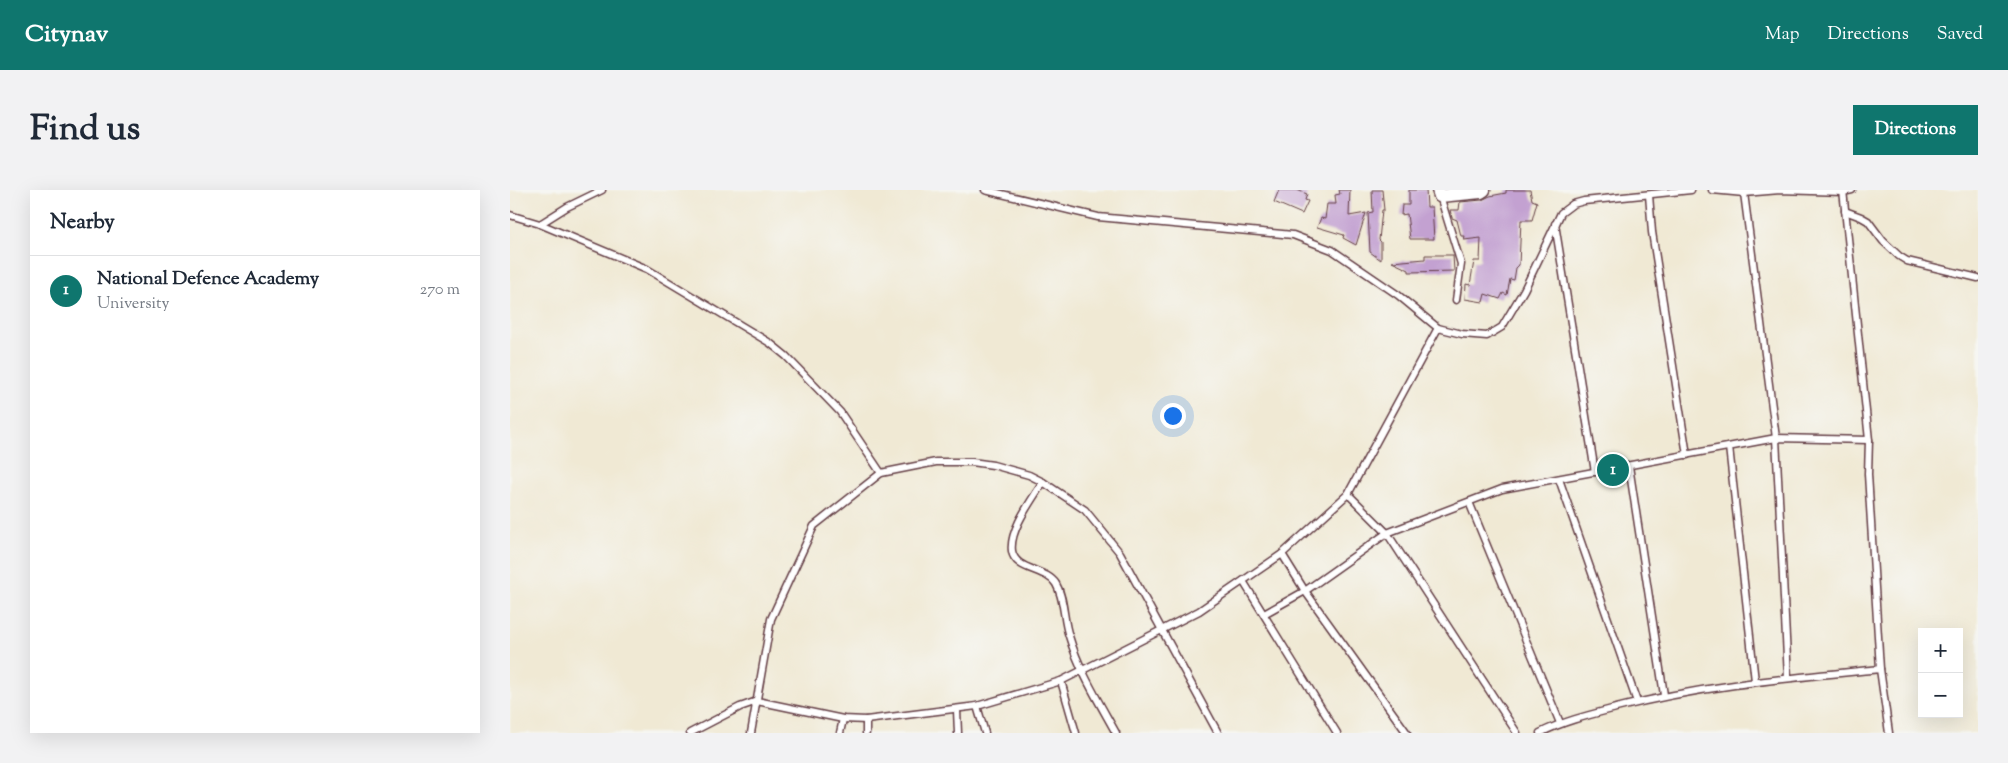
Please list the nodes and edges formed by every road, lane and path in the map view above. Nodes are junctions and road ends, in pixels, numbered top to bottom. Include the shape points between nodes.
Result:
1 (602, 190) edge
2 (985, 190) edge
3 (1484, 190) edge
4 (1691, 190) edge
5 (1712, 190) edge
6 (1852, 190) edge
7 (1843, 191) edge
8 (1439, 193) edge
9 (1744, 193) junction
10 (1648, 195) junction
11 (1845, 211) junction
12 (510, 215) edge
13 (540, 224) junction
14 (1555, 224) junction
15 (1978, 278) edge
16 (1456, 300) dead end
17 (1438, 328) junction
18 (1776, 438) junction
19 (1869, 440) junction
20 (1729, 447) junction
21 (1687, 455) junction
22 (1629, 466) junction
23 (1595, 472) junction
24 (881, 474) junction
25 (1559, 479) junction
26 (1043, 482) junction
27 (1348, 494) junction
28 (1469, 502) junction
29 (1387, 533) junction
30 (1282, 554) junction
31 (1243, 581) junction
32 (1305, 591) junction
33 (1264, 614) junction
34 (1163, 631) junction
35 (1880, 669) junction
36 (1083, 671) junction
37 (1788, 678) junction
38 (1061, 681) junction
39 (1754, 681) junction
40 (1664, 695) junction
41 (757, 701) junction
42 (1637, 702) junction
43 (977, 706) junction
44 (958, 710) junction
45 (843, 718) junction
46 (866, 720) junction
47 (1560, 723) junction
48 (690, 733) edge
49 (751, 733) edge
50 (840, 733) edge
51 (866, 733) edge
52 (958, 733) edge
53 (984, 733) edge
54 (1076, 733) edge
55 (1116, 733) edge
56 (1218, 733) edge
57 (1337, 733) edge
58 (1407, 733) edge
59 (1517, 733) edge
60 (1540, 733) edge
61 (1889, 733) edge

1 - 13 lane
2 - 17 lane via 1098,217 1293,235 1332,250 1398,295
3 - 8 street
4 - 10 lane
5 - 9 lane
6 - 7 lane
7 - 9 lane
7 - 11 lane
8 - 16 lane via 1461,264
9 - 18 lane
10 - 14 lane via 1578,202 1561,213
10 - 21 lane
11 - 15 lane via 1868,221 1883,241 1907,261
11 - 19 lane
12 - 13 lane
13 - 24 lane via 647,270 770,342 840,412
14 - 17 lane via 1524,290 1502,327 1487,336
14 - 23 lane
17 - 27 lane
18 - 19 lane
18 - 20 lane
18 - 37 lane
19 - 35 lane via 1868,474
20 - 21 lane
20 - 39 lane
21 - 22 lane
22 - 23 lane
22 - 40 lane
23 - 25 lane
24 - 26 lane via 936,462 972,462 1029,475
24 - 41 lane via 814,526 772,619
25 - 28 lane via 1502,489
25 - 42 lane
26 - 34 lane via 1085,510 1120,552
26 - 36 lane via 1020,520 1012,552 1022,565 1056,583 1068,636
27 - 29 lane
27 - 30 lane
28 - 29 lane
28 - 47 lane
29 - 32 lane
29 - 59 lane
30 - 31 lane
30 - 32 lane
31 - 33 lane
31 - 34 lane
32 - 33 lane
32 - 58 lane
33 - 57 lane
34 - 36 lane
34 - 56 lane
35 - 37 lane
35 - 61 lane
36 - 38 lane
36 - 55 lane
37 - 39 lane
38 - 43 lane
38 - 54 lane
39 - 40 lane
40 - 42 lane
41 - 45 lane
41 - 48 lane
41 - 49 lane
42 - 47 lane
43 - 44 lane
43 - 53 lane
44 - 46 lane
44 - 52 lane
45 - 46 lane
45 - 50 lane
46 - 51 lane
47 - 60 lane

